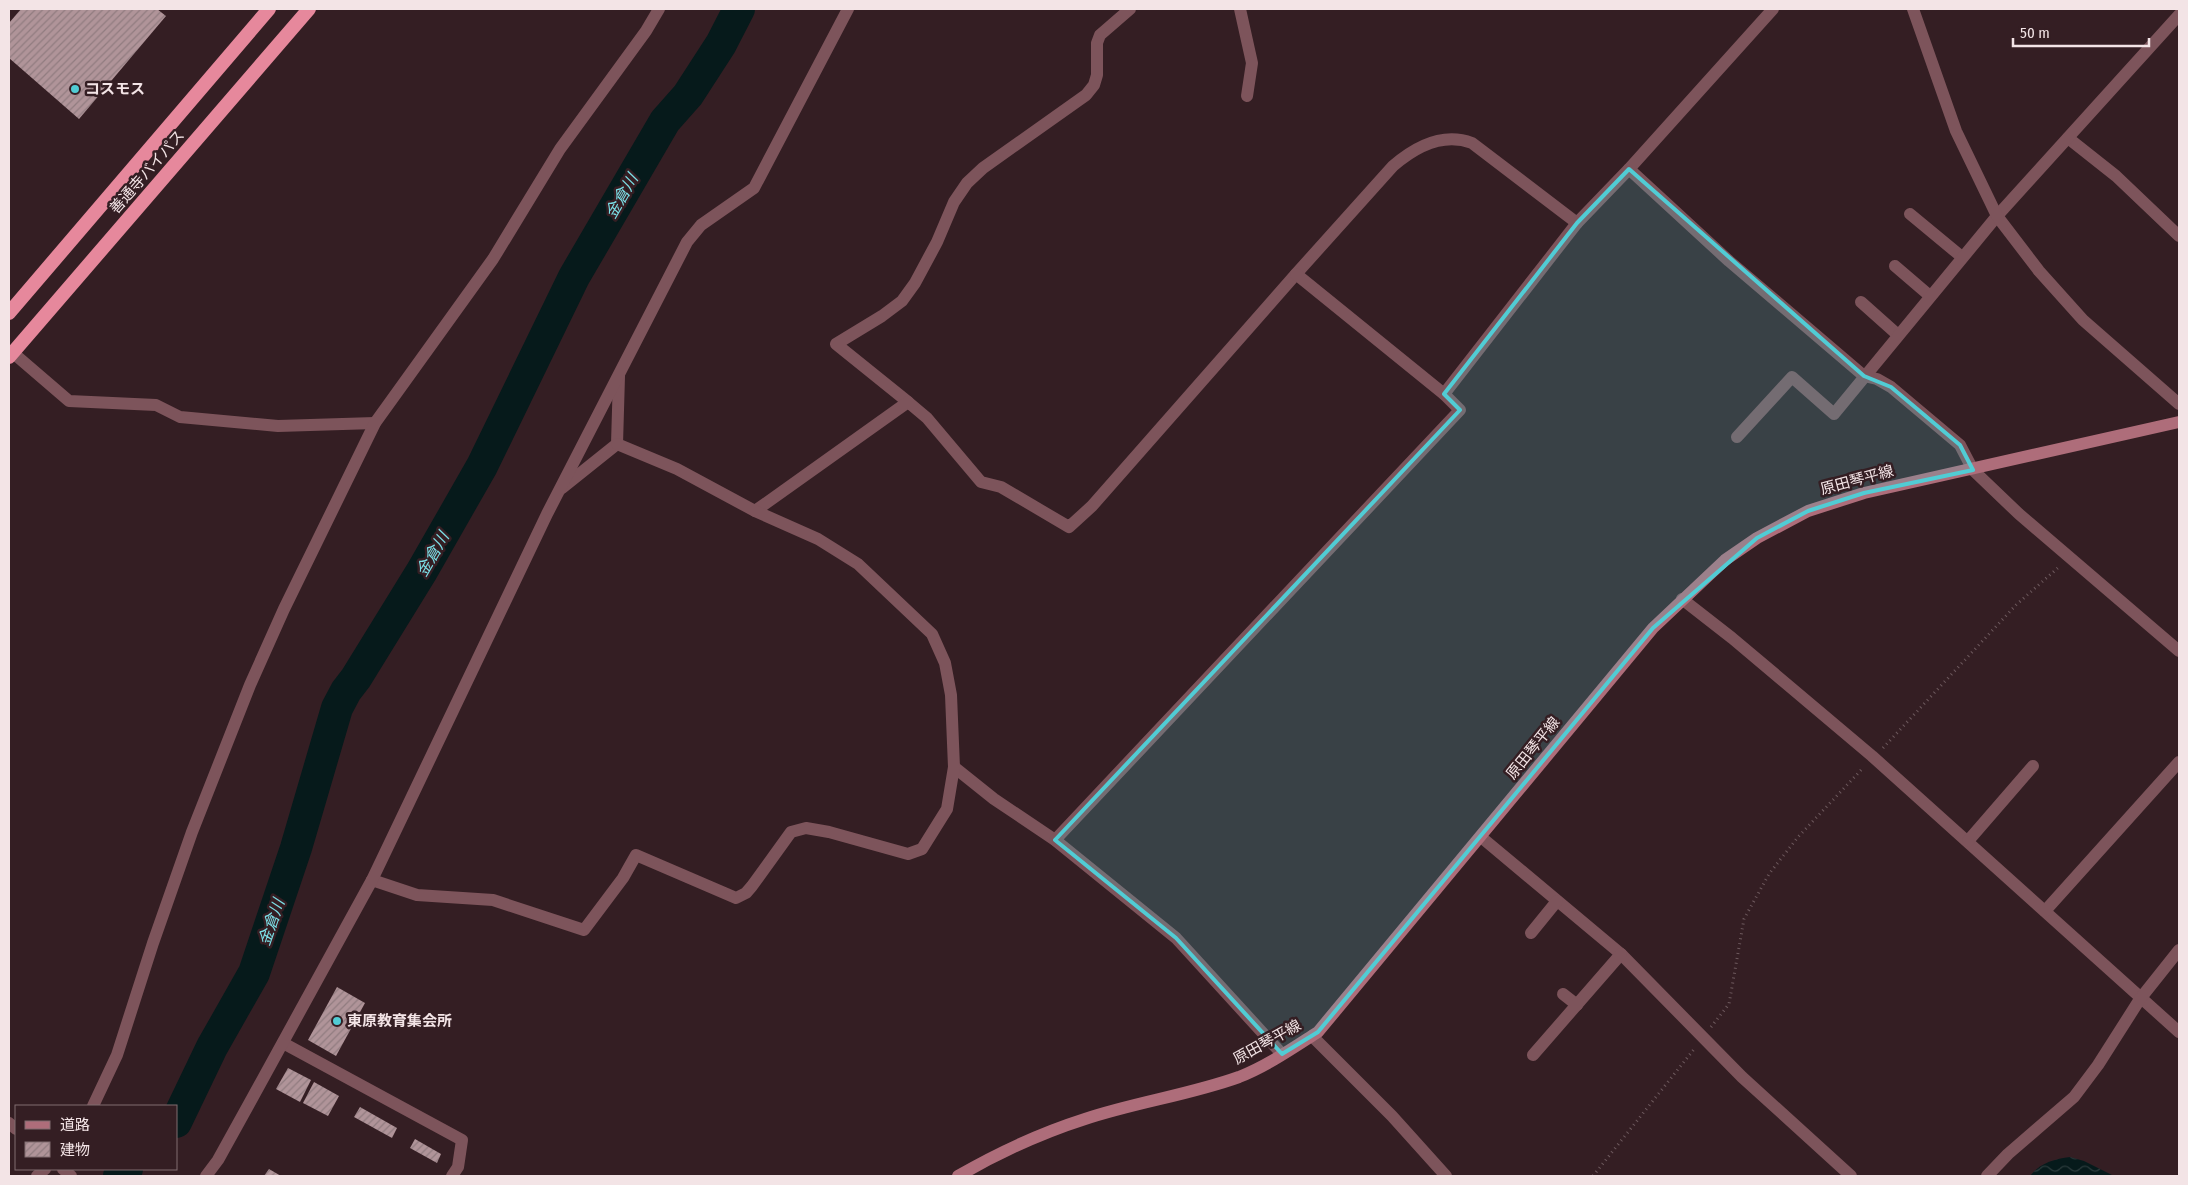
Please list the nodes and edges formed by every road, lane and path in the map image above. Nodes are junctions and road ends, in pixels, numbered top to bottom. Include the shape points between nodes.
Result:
1 (269, 9) edge
2 (309, 9) edge
3 (659, 9) edge
4 (848, 9) edge
5 (1130, 9) edge
6 (1240, 9) edge
7 (1772, 9) edge
8 (1913, 9) edge
9 (2179, 15) edge
10 (1247, 96) dead end
11 (2068, 138) junction
12 (1629, 169) junction
13 (1910, 214) dead end
14 (1997, 216) junction
15 (1576, 223) junction
16 (2179, 236) edge
17 (1962, 257) junction
18 (1895, 266) dead end
19 (1296, 274) junction
20 (1930, 296) junction
21 (1861, 302) dead end
22 (9, 313) edge
23 (1898, 335) junction
24 (11, 354) edge
25 (619, 372) junction
26 (1864, 376) junction
27 (1444, 394) junction
28 (908, 402) junction
29 (2179, 404) edge
30 (2179, 422) edge
31 (375, 423) junction
32 (1737, 437) dead end
33 (617, 444) junction
34 (1973, 470) junction
35 (558, 491) junction
36 (755, 511) junction
37 (2070, 558) junction
38 (1682, 599) junction
39 (2179, 651) edge
40 (1874, 757) junction
41 (2179, 762) edge
42 (2033, 766) dead end
43 (954, 767) junction
44 (1481, 837) junction
45 (1055, 840) junction
46 (1968, 841) junction
47 (372, 880) junction
48 (1557, 901) junction
49 (2046, 911) junction
50 (1530, 933) dead end
51 (2179, 950) edge
52 (1621, 954) junction
53 (1563, 994) dead end
54 (2140, 999) junction
55 (1577, 1005) junction
56 (2179, 1032) edge
57 (1312, 1036) junction
58 (1703, 1038) junction
59 (283, 1043) junction
60 (1282, 1054) junction
61 (1533, 1055) dead end
62 (94, 1105) edge
63 (966, 1174) edge
64 (206, 1176) edge
65 (452, 1176) edge
66 (1446, 1176) edge
67 (1593, 1176) edge
68 (1851, 1176) edge
69 (1988, 1176) edge

1 - 22 highway, 善通寺バイパス
2 - 24 highway, 善通寺バイパス
3 - 31 street via 560,149 493,259
4 - 25 street via 754,188 701,225 687,242
5 - 28 street via 1100,35 1097,75 1086,94 967,183 954,202 915,283 902,301 836,344
6 - 10 street via 1252,63
7 - 12 street
8 - 14 street via 1956,131
9 - 11 street
11 - 14 street
11 - 16 street via 2116,176
12 - 15 street
12 - 26 street
13 - 17 street
14 - 17 street
14 - 29 street via 2039,271 2083,320
15 - 19 street via 1472,143 1459,138 1448,139 1410,151 1393,166
15 - 27 street
17 - 20 street
18 - 20 street
19 - 27 street
19 - 28 street via 1092,506 1069,527 1000,487 981,482 927,418
20 - 23 street
21 - 23 street
23 - 26 street
24 - 31 street via 69,401 156,405 180,417 278,426
25 - 33 street
25 - 35 street
26 - 32 street via 1834,414 1792,377
26 - 34 street via 1891,387 1960,445
27 - 45 street via 1460,410
28 - 36 street
30 - 34 main road, 原田琴平線
31 - 62 street via 250,685 192,832 117,1055
33 - 35 street
33 - 36 street via 677,469
34 - 37 street
34 - 38 main road, 原田琴平線 via 1864,493 1808,511 1757,538 1725,560
35 - 47 street
36 - 43 street via 818,539 858,564 932,634 945,663 951,695
37 - 39 street
37 - 40 path via 2016,605
38 - 40 street
38 - 44 main road, 原田琴平線 via 1652,628
40 - 46 street
40 - 58 path via 1798,837 1769,874 1744,919 1730,1004
41 - 49 street
42 - 46 street
43 - 45 street via 994,799
43 - 47 street via 947,809 922,849 908,854 806,828 791,832 752,886 736,898 636,855 584,930 493,900 417,895
44 - 48 street
44 - 57 main road, 原田琴平線
45 - 60 street via 1176,938
46 - 49 street
47 - 59 street
48 - 50 street
48 - 52 street
49 - 54 street
51 - 54 street
52 - 55 street
52 - 58 street
53 - 55 street
54 - 56 street
54 - 69 street via 2074,1097 2008,1154
55 - 61 street
57 - 60 main road, 原田琴平線
57 - 66 street
58 - 67 path
58 - 68 street
59 - 64 street
59 - 65 street via 462,1140 458,1167
60 - 63 main road, 原田琴平線 via 1240,1076 1086,1118 1048,1132 988,1158

